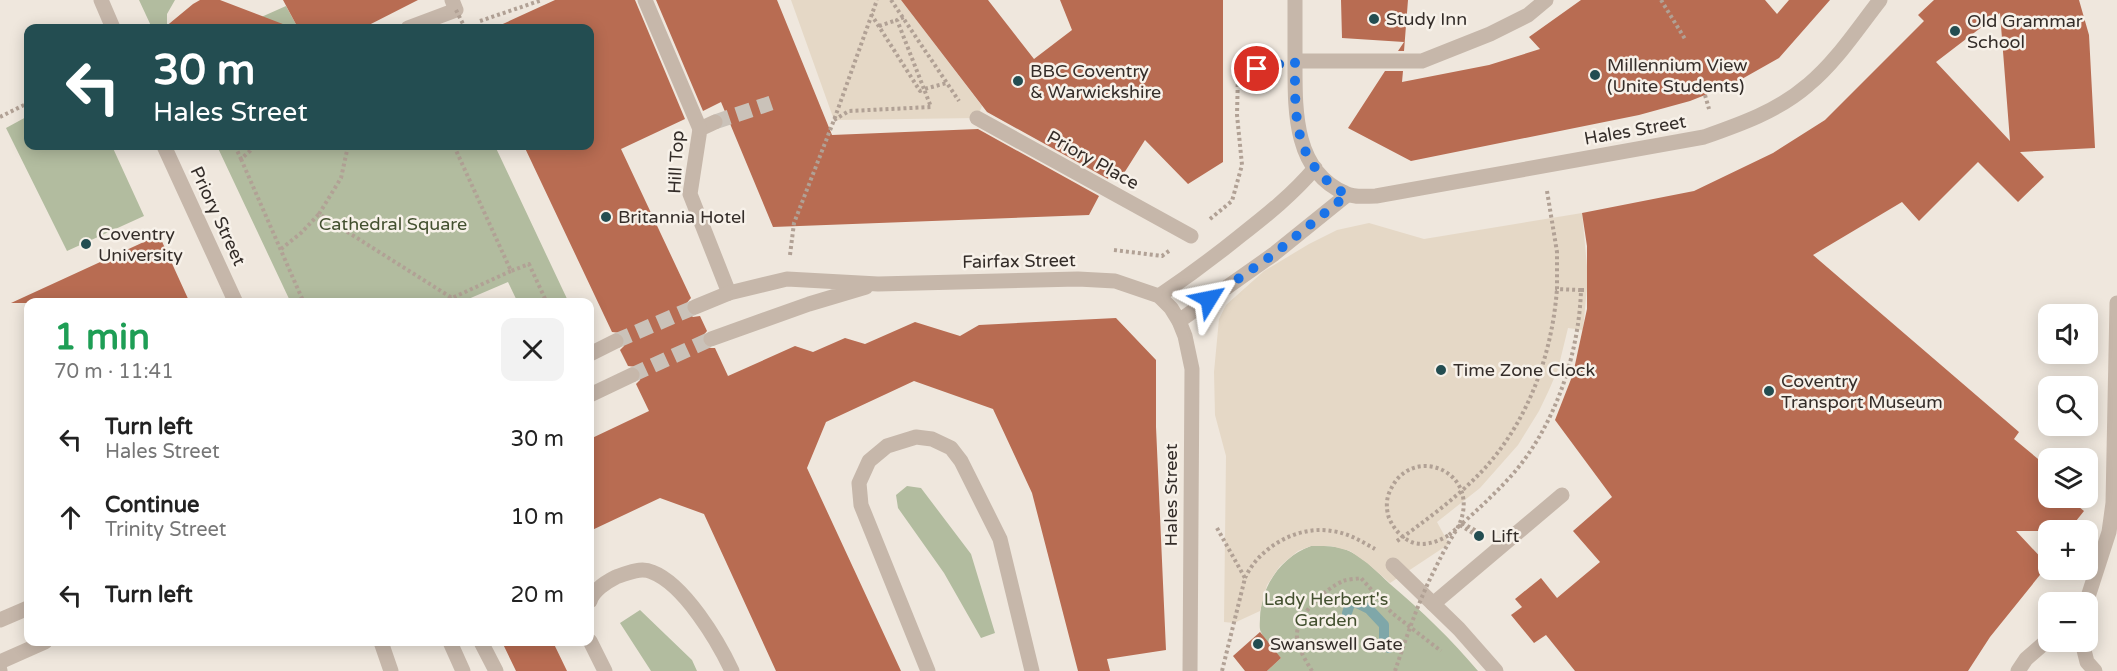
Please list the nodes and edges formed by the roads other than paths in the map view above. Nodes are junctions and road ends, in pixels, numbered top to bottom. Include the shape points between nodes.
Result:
1 (101, 0) edge
2 (645, 0) edge
3 (1295, 0) edge
4 (1546, 0) edge
5 (1880, 0) edge
6 (454, 5) edge
7 (1528, 7) edge
8 (111, 24) edge
9 (416, 24) edge
10 (1295, 61) junction
11 (977, 118) road end
12 (715, 122) tunnel mouth
13 (699, 129) junction
14 (166, 150) edge
15 (1315, 168) junction
16 (1347, 195) junction
17 (1191, 236) road end
18 (878, 284) junction
19 (729, 293) junction
20 (1159, 296) junction
21 (234, 298) edge
22 (2117, 303) edge
23 (695, 307) tunnel mouth
24 (1179, 321) junction
25 (711, 339) tunnel mouth
26 (616, 341) tunnel mouth
27 (594, 352) edge
28 (632, 375) tunnel mouth
29 (594, 393) edge
30 (2115, 450) edge
31 (2115, 473) edge
32 (1562, 495) dead end
33 (1393, 565) road end
34 (2090, 592) edge
35 (594, 594) edge
36 (1433, 604) junction
37 (24, 610) edge
38 (0, 620) edge
39 (36, 646) edge
40 (382, 646) edge
41 (452, 646) edge
42 (483, 646) edge
43 (592, 646) edge
44 (2038, 649) edge
45 (2084, 652) edge
46 (0, 662) edge
47 (391, 671) edge
48 (463, 671) edge
49 (495, 671) edge
50 (604, 671) edge
51 (732, 671) edge
52 (928, 671) edge
53 (1032, 671) edge
54 (1190, 671) edge
55 (1496, 671) edge
56 (2018, 671) edge
57 (2096, 671) edge

1 - 8 street
2 - 13 street, Hill Top
3 - 10 street
4 - 7 street
5 - 16 street, Hales Street via 1808,86 1746,123 1704,137 1402,192
6 - 9 street
7 - 10 street via 1490,34 1422,61
10 - 15 street via 1299,134 1303,150
11 - 17 street, Priory Place
12 - 13 street
13 - 19 street, Hill Top via 690,194
14 - 21 street, Priory Street
15 - 16 street via 1329,185
15 - 20 street via 1271,212
16 - 24 street via 1274,254
18 - 19 street, Fairfax Street via 787,279
18 - 20 street, Fairfax Street via 1078,279 1115,281
18 - 25 street, Fairfax Street
19 - 23 street, Fairfax Street
20 - 24 street, Hales Street
22 - 30 street
24 - 54 street, Hales Street via 1192,369
26 - 27 street
28 - 29 street
30 - 31 street
31 - 34 street via 2109,532
32 - 36 street
33 - 36 street
35 - 51 street via 608,581 629,572 650,570 669,581 699,615
36 - 55 street
37 - 38 street
39 - 46 street
40 - 47 street
41 - 48 street
42 - 49 street
43 - 50 street
44 - 56 street
45 - 57 street via 2087,662
52 - 53 street via 861,505 859,483 869,461 887,446 916,437 951,448 1000,539

